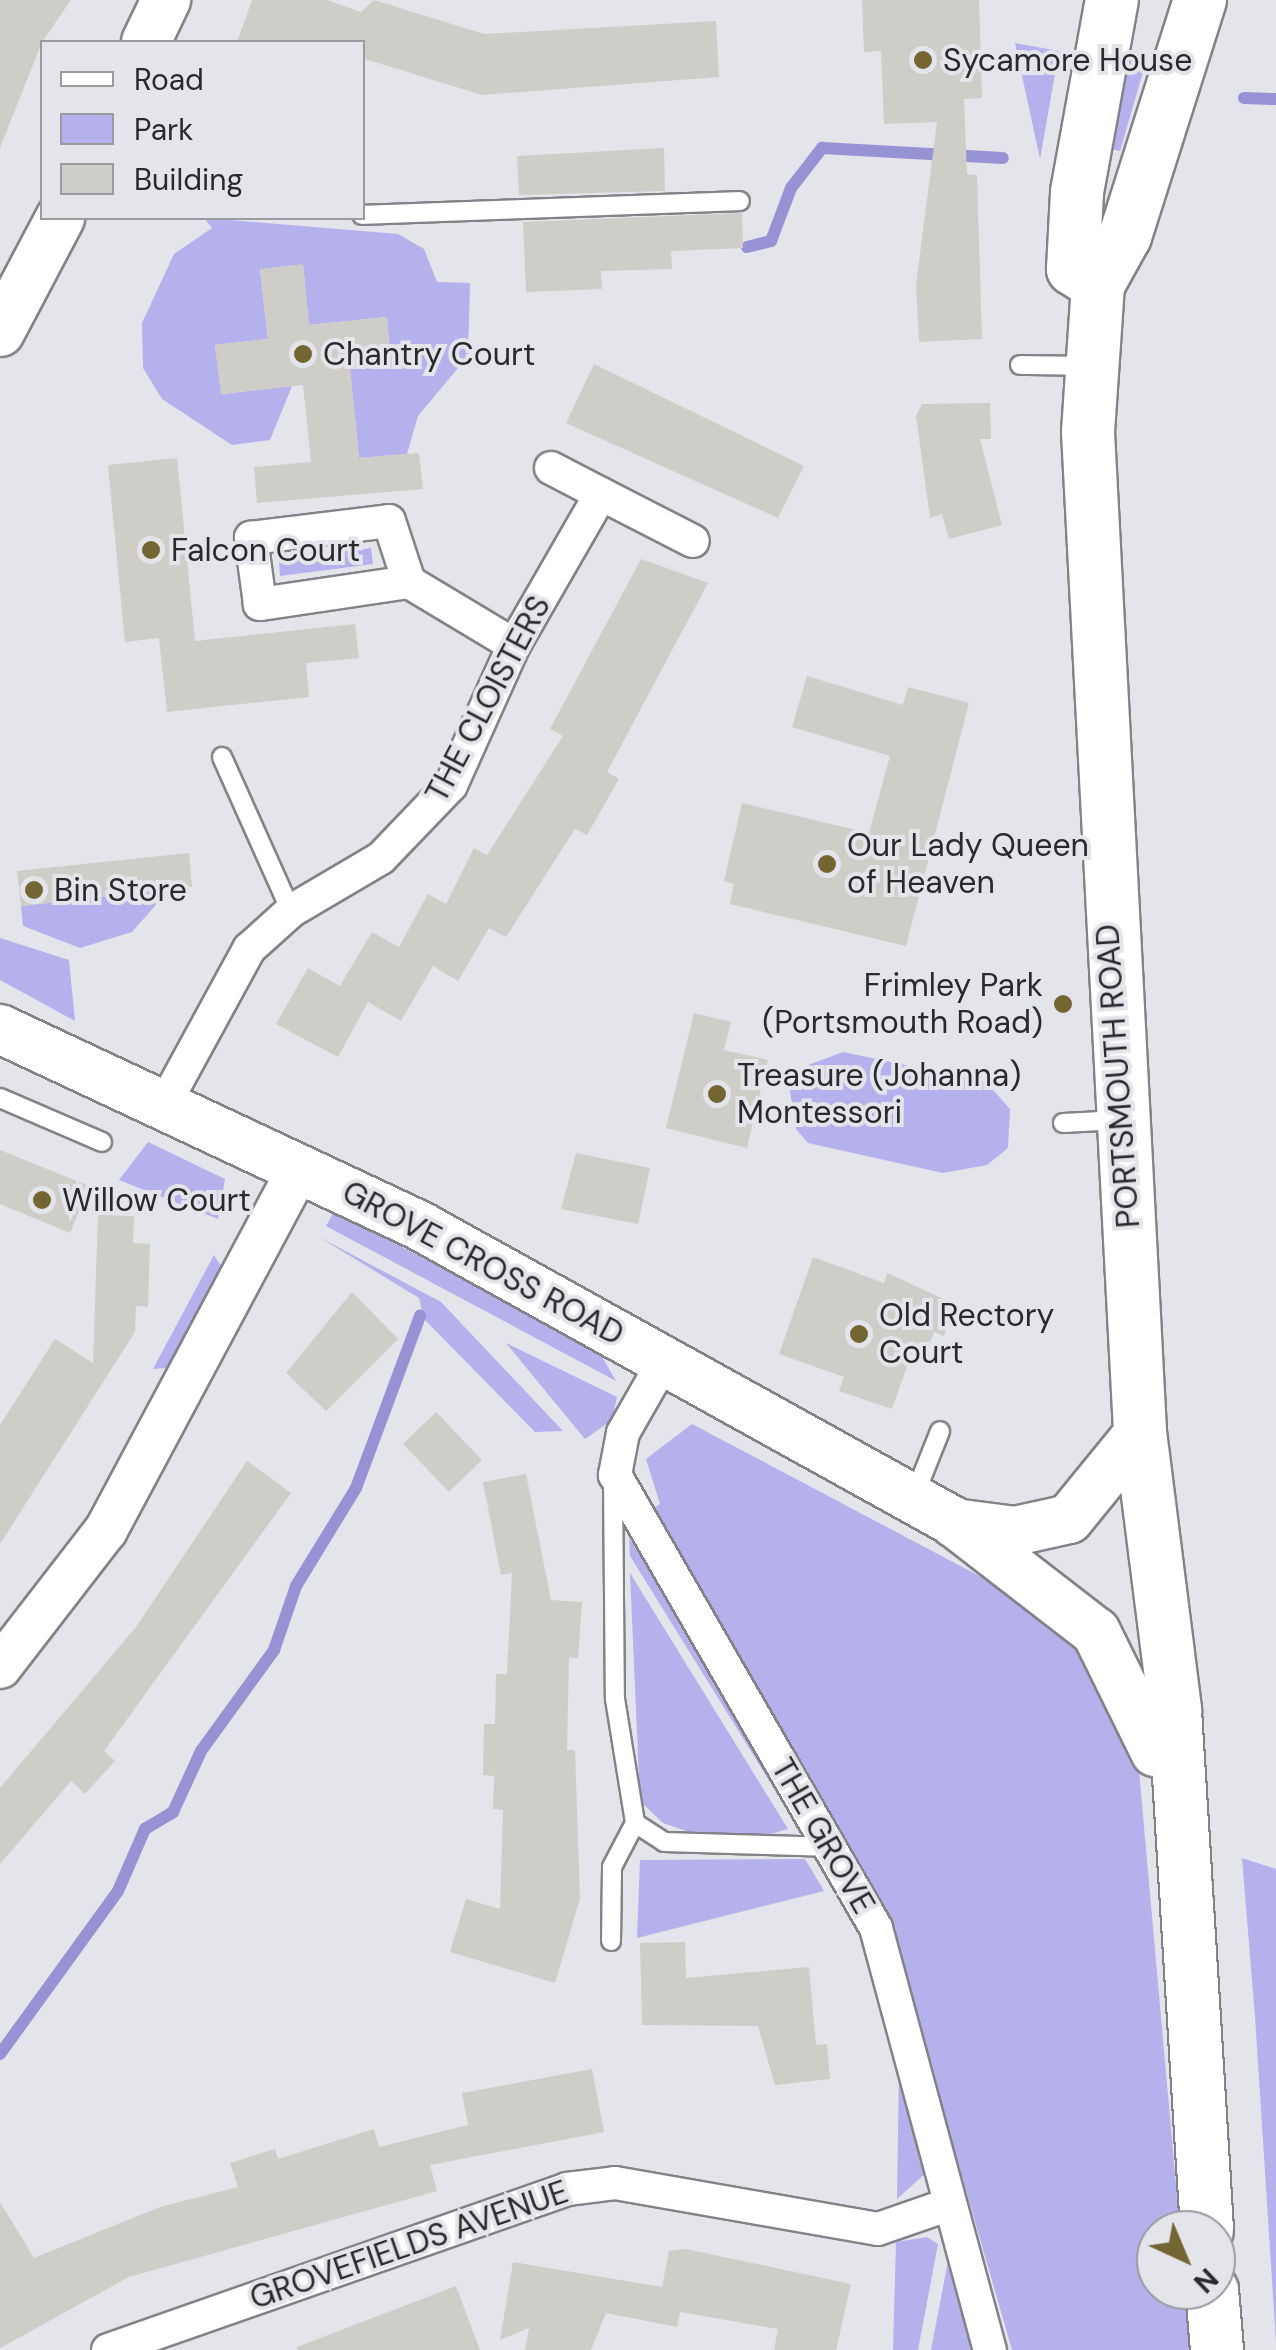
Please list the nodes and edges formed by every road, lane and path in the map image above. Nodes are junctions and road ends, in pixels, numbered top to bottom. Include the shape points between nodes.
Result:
1 (166, 0) edge
2 (1112, 0) edge
3 (1200, 0) edge
4 (147, 40) edge
5 (740, 201) dead end
6 (365, 215) edge
7 (59, 220) edge
8 (1098, 285) junction
9 (0, 332) edge
10 (1020, 365) dead end
11 (1089, 366) junction
12 (551, 468) dead end
13 (601, 494) junction
14 (693, 540) dead end
15 (409, 582) junction
16 (514, 645) junction
17 (222, 757) dead end
18 (290, 912) junction
19 (2, 1035) edge
20 (0, 1098) edge
21 (164, 1104) junction
22 (1121, 1120) junction
23 (1064, 1123) dead end
24 (102, 1142) dead end
25 (300, 1168) junction
26 (664, 1360) junction
27 (940, 1431) dead end
28 (1140, 1432) junction
29 (614, 1476) junction
30 (912, 1499) junction
31 (954, 1523) junction
32 (1160, 1627) junction
33 (0, 1667) edge
34 (1155, 1752) junction
35 (634, 1823) junction
36 (834, 1846) junction
37 (1182, 1911) junction
38 (611, 1941) dead end
39 (950, 2204) junction
40 (1205, 2210) edge
41 (1214, 2310) edge
42 (108, 2350) edge
43 (990, 2350) edge
44 (1217, 2350) edge

1 - 4 main road
2 - 8 main road via 1077,192 1073,269
3 - 8 main road, PORTSMOUTH ROAD via 1125,236
5 - 6 lane
7 - 9 main road
8 - 11 main road, PORTSMOUTH ROAD
10 - 11 lane
11 - 22 main road, PORTSMOUTH ROAD
12 - 13 street
13 - 14 street
13 - 16 street, THE CLOISTERS
15 - 15 street via 260,604 251,538 390,520
15 - 16 street
16 - 18 street, THE CLOISTERS via 451,785 419,825 345,885
17 - 18 lane
18 - 21 street, THE CLOISTERS via 248,949
19 - 21 main road, GROVE CROSS ROAD
20 - 24 lane
21 - 25 main road, GROVE CROSS ROAD
22 - 23 lane
22 - 28 main road, PORTSMOUTH ROAD
25 - 26 main road, GROVE CROSS ROAD
25 - 33 street via 106,1530
26 - 29 street via 623,1433
26 - 30 main road, GROVE CROSS ROAD
27 - 30 lane
28 - 31 main road, GROVE CROSS ROAD via 1069,1518 1014,1531
28 - 32 main road, PORTSMOUTH ROAD
29 - 35 lane via 614,1699
29 - 36 street, THE GROVE
30 - 31 main road, GROVE CROSS ROAD
31 - 34 main road, GROVE CROSS ROAD via 1096,1632
32 - 34 main road, PORTSMOUTH ROAD via 1150,1644
32 - 37 main road, PORTSMOUTH ROAD via 1186,1850
34 - 37 main road, PORTSMOUTH ROAD via 1163,1850
35 - 36 lane via 664,1842
35 - 38 lane via 612,1867
36 - 39 street, THE GROVE via 876,1928
37 - 40 main road, PORTSMOUTH ROAD
39 - 42 street, GROVEFIELDS AVENUE via 878,2229 615,2182 566,2189
39 - 43 street, THE GROVE
41 - 44 main road

